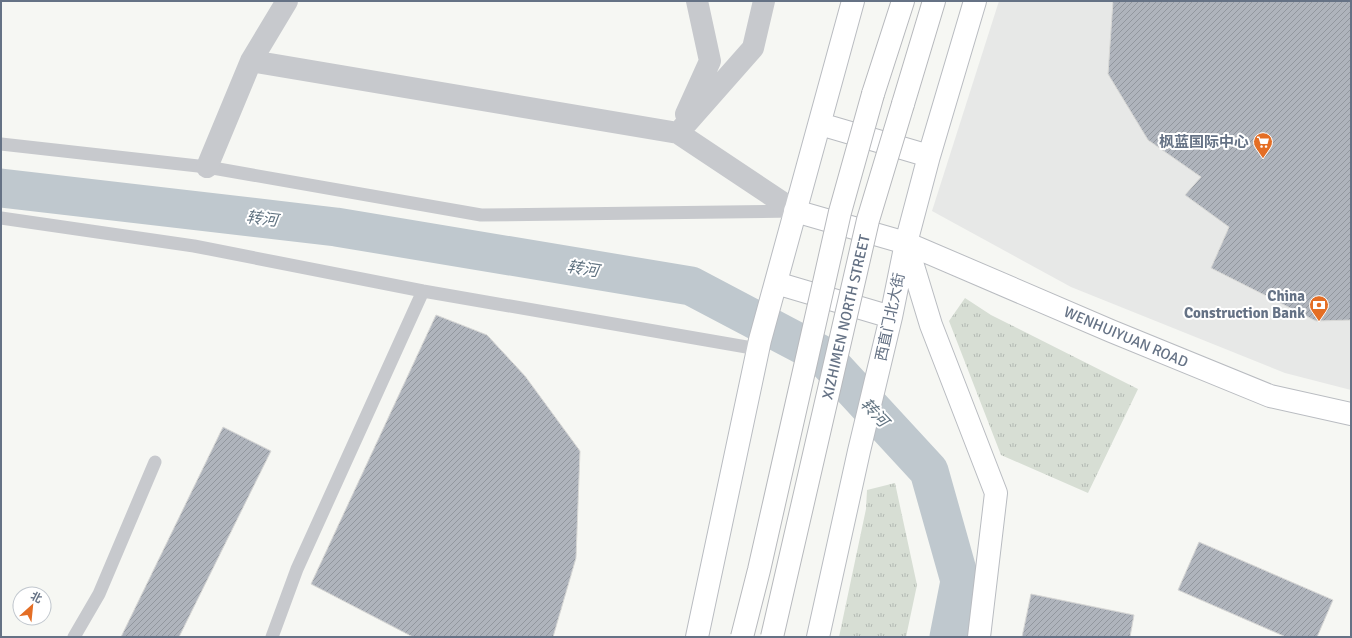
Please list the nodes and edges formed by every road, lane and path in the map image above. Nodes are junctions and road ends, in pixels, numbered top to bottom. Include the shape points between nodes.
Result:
1 (287, 1) edge
2 (697, 1) edge
3 (764, 1) edge
4 (853, 1) edge
5 (903, 1) edge
6 (934, 1) edge
7 (975, 1) edge
8 (251, 61) junction
9 (820, 124) junction
10 (678, 133) junction
11 (1, 144) edge
12 (929, 156) junction
13 (207, 167) junction
14 (795, 211) junction
15 (1, 218) edge
16 (906, 243) junction
17 (778, 278) junction
18 (423, 290) junction
19 (889, 327) junction
20 (759, 344) junction
21 (1351, 414) edge
22 (155, 462) dead end
23 (74, 637) edge
24 (272, 637) edge
25 (697, 637) edge
26 (742, 637) edge
27 (772, 637) edge
28 (818, 637) edge
29 (979, 637) edge

1 - 8 street
2 - 10 street via 710,61
3 - 10 street via 752,48
4 - 9 main road
5 - 26 main road, XIZHIMEN NORTH STREET, bridge via 873,94 840,212
6 - 27 main road, XIZHIMEN NORTH STREET, bridge via 868,220
7 - 12 main road, 西直门北大街
8 - 10 street
8 - 13 street
9 - 12 main road
9 - 14 main road
10 - 14 street
11 - 13 lane
12 - 16 main road, 西直门北大街
13 - 14 lane via 481,215
14 - 16 main road, WENHUIYUAN ROAD
14 - 17 main road
15 - 18 lane via 194,246
16 - 19 main road, 西直门北大街
16 - 21 main road, WENHUIYUAN ROAD via 1270,396
16 - 29 main road via 931,325 996,493
17 - 19 main road
17 - 20 main road
18 - 20 lane
18 - 24 lane via 297,569
19 - 28 main road, 西直门北大街
20 - 25 main road
22 - 23 lane via 99,594

